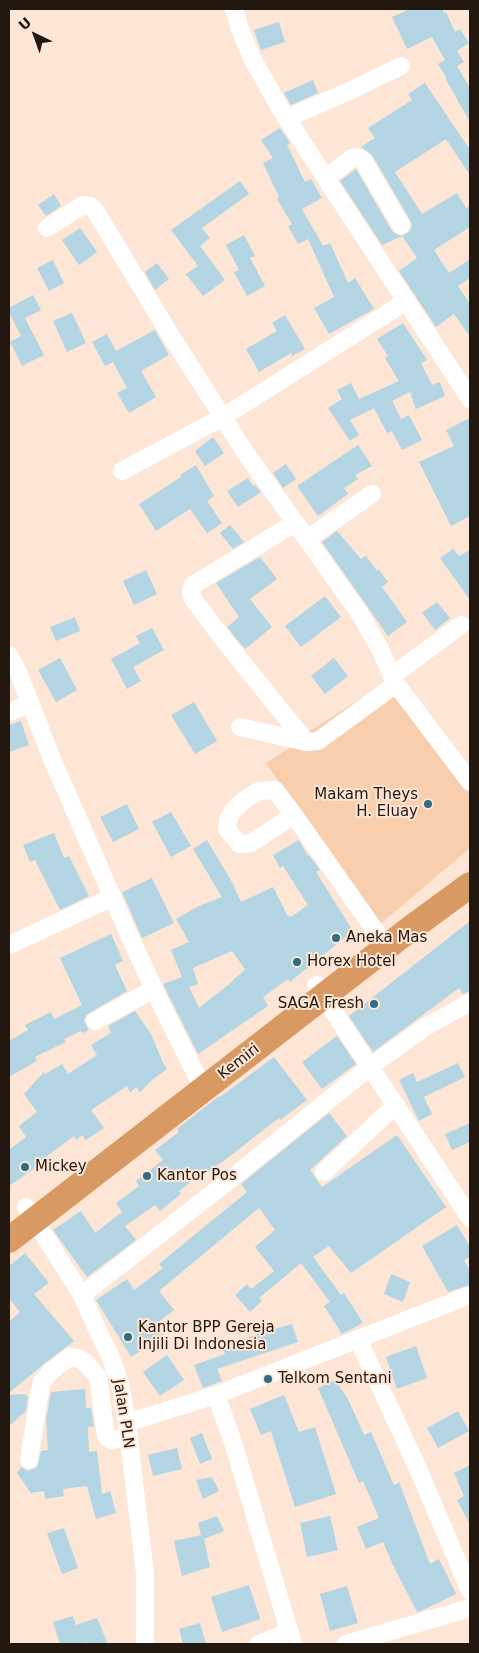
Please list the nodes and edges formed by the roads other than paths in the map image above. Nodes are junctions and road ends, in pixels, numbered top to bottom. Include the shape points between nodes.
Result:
1 (234, 9) edge
2 (401, 66) dead end
3 (286, 118) junction
4 (326, 178) junction
5 (401, 224) dead end
6 (47, 228) dead end
7 (407, 301) junction
8 (470, 399) edge
9 (223, 417) junction
10 (122, 471) dead end
11 (372, 494) dead end
12 (295, 523) junction
13 (307, 539) junction
14 (461, 625) dead end
15 (9, 655) edge
16 (394, 680) junction
17 (30, 704) junction
18 (9, 712) edge
19 (240, 727) dead end
20 (306, 742) junction
21 (470, 782) edge
22 (294, 815) dead end
23 (470, 867) edge
24 (470, 885) edge
25 (113, 897) junction
26 (379, 936) junction
27 (9, 944) edge
28 (154, 989) junction
29 (320, 990) junction
30 (470, 1002) edge
31 (94, 1021) dead end
32 (370, 1066) junction
33 (200, 1084) junction
34 (396, 1105) junction
35 (324, 1172) dead end
36 (23, 1216) edge
37 (470, 1218) edge
38 (9, 1240) edge
39 (82, 1295) junction
40 (470, 1295) edge
41 (358, 1339) junction
42 (216, 1395) junction
43 (127, 1430) junction
44 (29, 1460) dead end
45 (470, 1592) edge
46 (470, 1608) edge
47 (291, 1638) edge
48 (145, 1644) edge
49 (259, 1644) edge
50 (346, 1644) edge

1 - 3 street via 252,58
2 - 3 street
3 - 4 street
4 - 5 street via 352,158 362,160
4 - 7 street
6 - 9 street via 82,205 91,206
7 - 8 street
7 - 9 street
9 - 10 street
9 - 12 street
11 - 13 street
12 - 13 street
12 - 20 street via 193,585 191,592 224,640
13 - 16 street via 360,614
14 - 16 street
15 - 17 street
16 - 20 street via 318,741
16 - 21 street
17 - 18 street
17 - 25 street
19 - 20 street
22 - 26 street
23 - 26 highway, Kemiri
24 - 29 highway, Kemiri
25 - 27 street
25 - 28 street
26 - 29 highway, Kemiri
28 - 31 street
28 - 33 street
29 - 32 street
29 - 33 highway, Kemiri
30 - 32 street via 427,1026
32 - 34 street
32 - 39 street
33 - 36 highway, Kemiri
34 - 35 street
34 - 37 street
36 - 38 highway, Kemiri
36 - 39 street, Jalan PLN
39 - 43 street, Jalan PLN via 120,1383
40 - 41 street
41 - 42 street
41 - 45 street
42 - 43 street
42 - 47 street
43 - 44 street via 110,1440 106,1436 98,1377 85,1362 70,1357 42,1382
43 - 48 street, Jalan PLN via 145,1573
46 - 50 street
47 - 49 street

